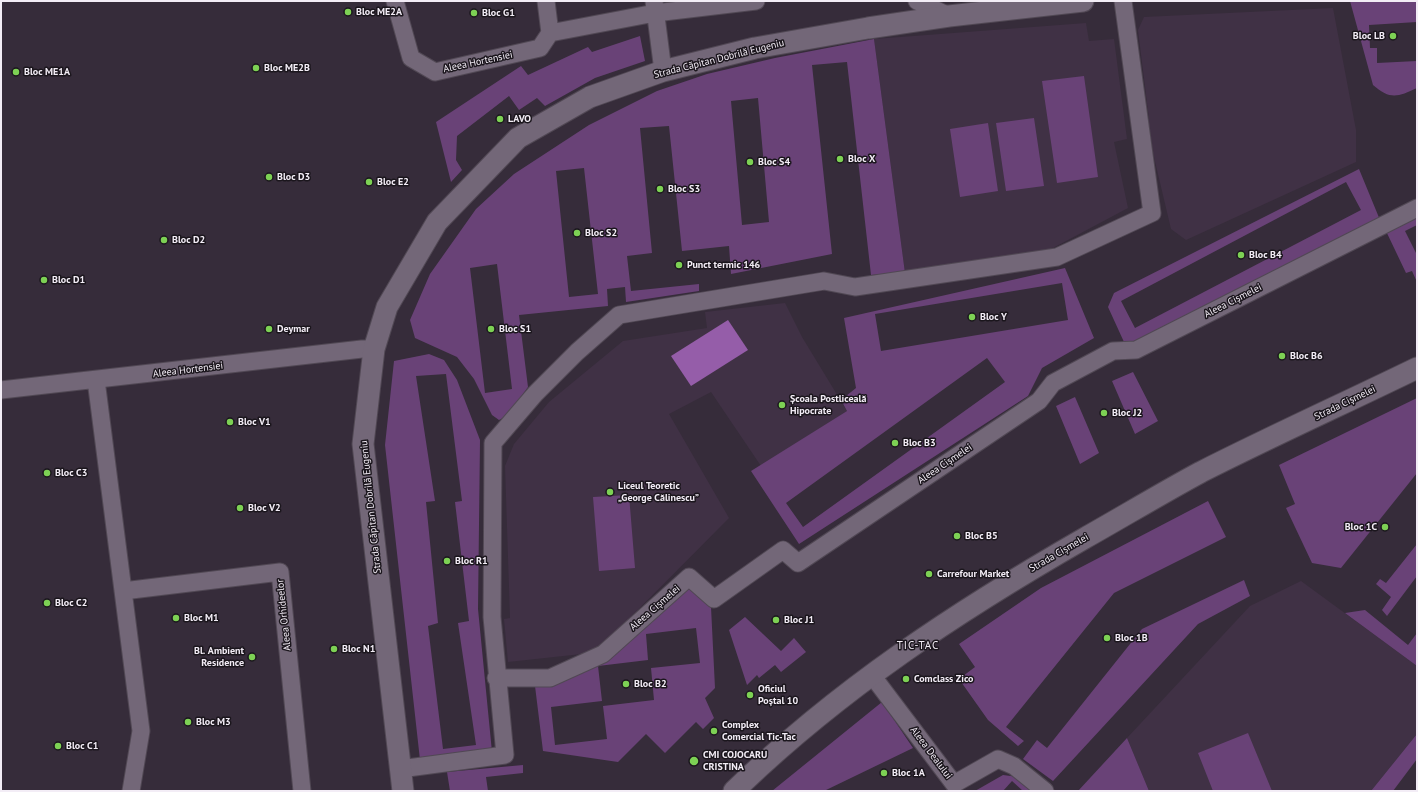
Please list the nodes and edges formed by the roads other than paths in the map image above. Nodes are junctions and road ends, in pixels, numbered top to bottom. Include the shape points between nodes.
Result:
1 (395, 1) edge
2 (546, 1) edge
3 (756, 1) edge
4 (917, 1) edge
5 (1083, 1) edge
6 (1123, 1) edge
7 (654, 7) edge
8 (949, 16) junction
9 (550, 33) junction
10 (663, 71) junction
11 (1417, 208) edge
12 (374, 350) junction
13 (1417, 368) edge
14 (96, 380) junction
15 (1, 390) edge
16 (124, 592) junction
17 (871, 674) junction
18 (496, 678) junction
19 (400, 769) junction
20 (131, 791) edge
21 (302, 791) edge
22 (403, 791) edge
23 (734, 791) edge
24 (1046, 791) edge

1 - 9 street, Aleea Hortensiei via 411,58 435,72 540,48
2 - 9 street
3 - 7 street
4 - 8 street
5 - 8 street, Strada Căpitan Dobrilă Eugeniu
6 - 18 street via 1152,213 1057,257 855,287 824,281 619,315 576,352 493,442 492,617
7 - 9 street
7 - 10 street
8 - 10 street, Strada Căpitan Dobrilă Eugeniu via 755,48
10 - 12 street, Strada Căpitan Dobrilă Eugeniu via 590,97 518,138 437,222 387,307
11 - 18 street, Aleea Cișmelei via 1136,350 1113,351 1053,383 1039,401 798,563 783,550 714,599 689,578 603,654 550,678
12 - 14 street, Aleea Hortensiei via 362,349
12 - 19 street, Strada Căpitan Dobrilă Eugeniu via 363,444
13 - 17 street, Strada Cișmelei via 1176,486 1011,581
14 - 15 street, Aleea Hortensiei
14 - 16 street
16 - 20 street via 141,731
16 - 21 street, Aleea Orhideelor via 280,572
17 - 23 street, Strada Cișmelei via 798,732
17 - 24 street, Aleea Dealului via 954,784 998,759 1014,766
18 - 19 street via 505,755
19 - 22 street, Strada Căpitan Dobrilă Eugeniu

